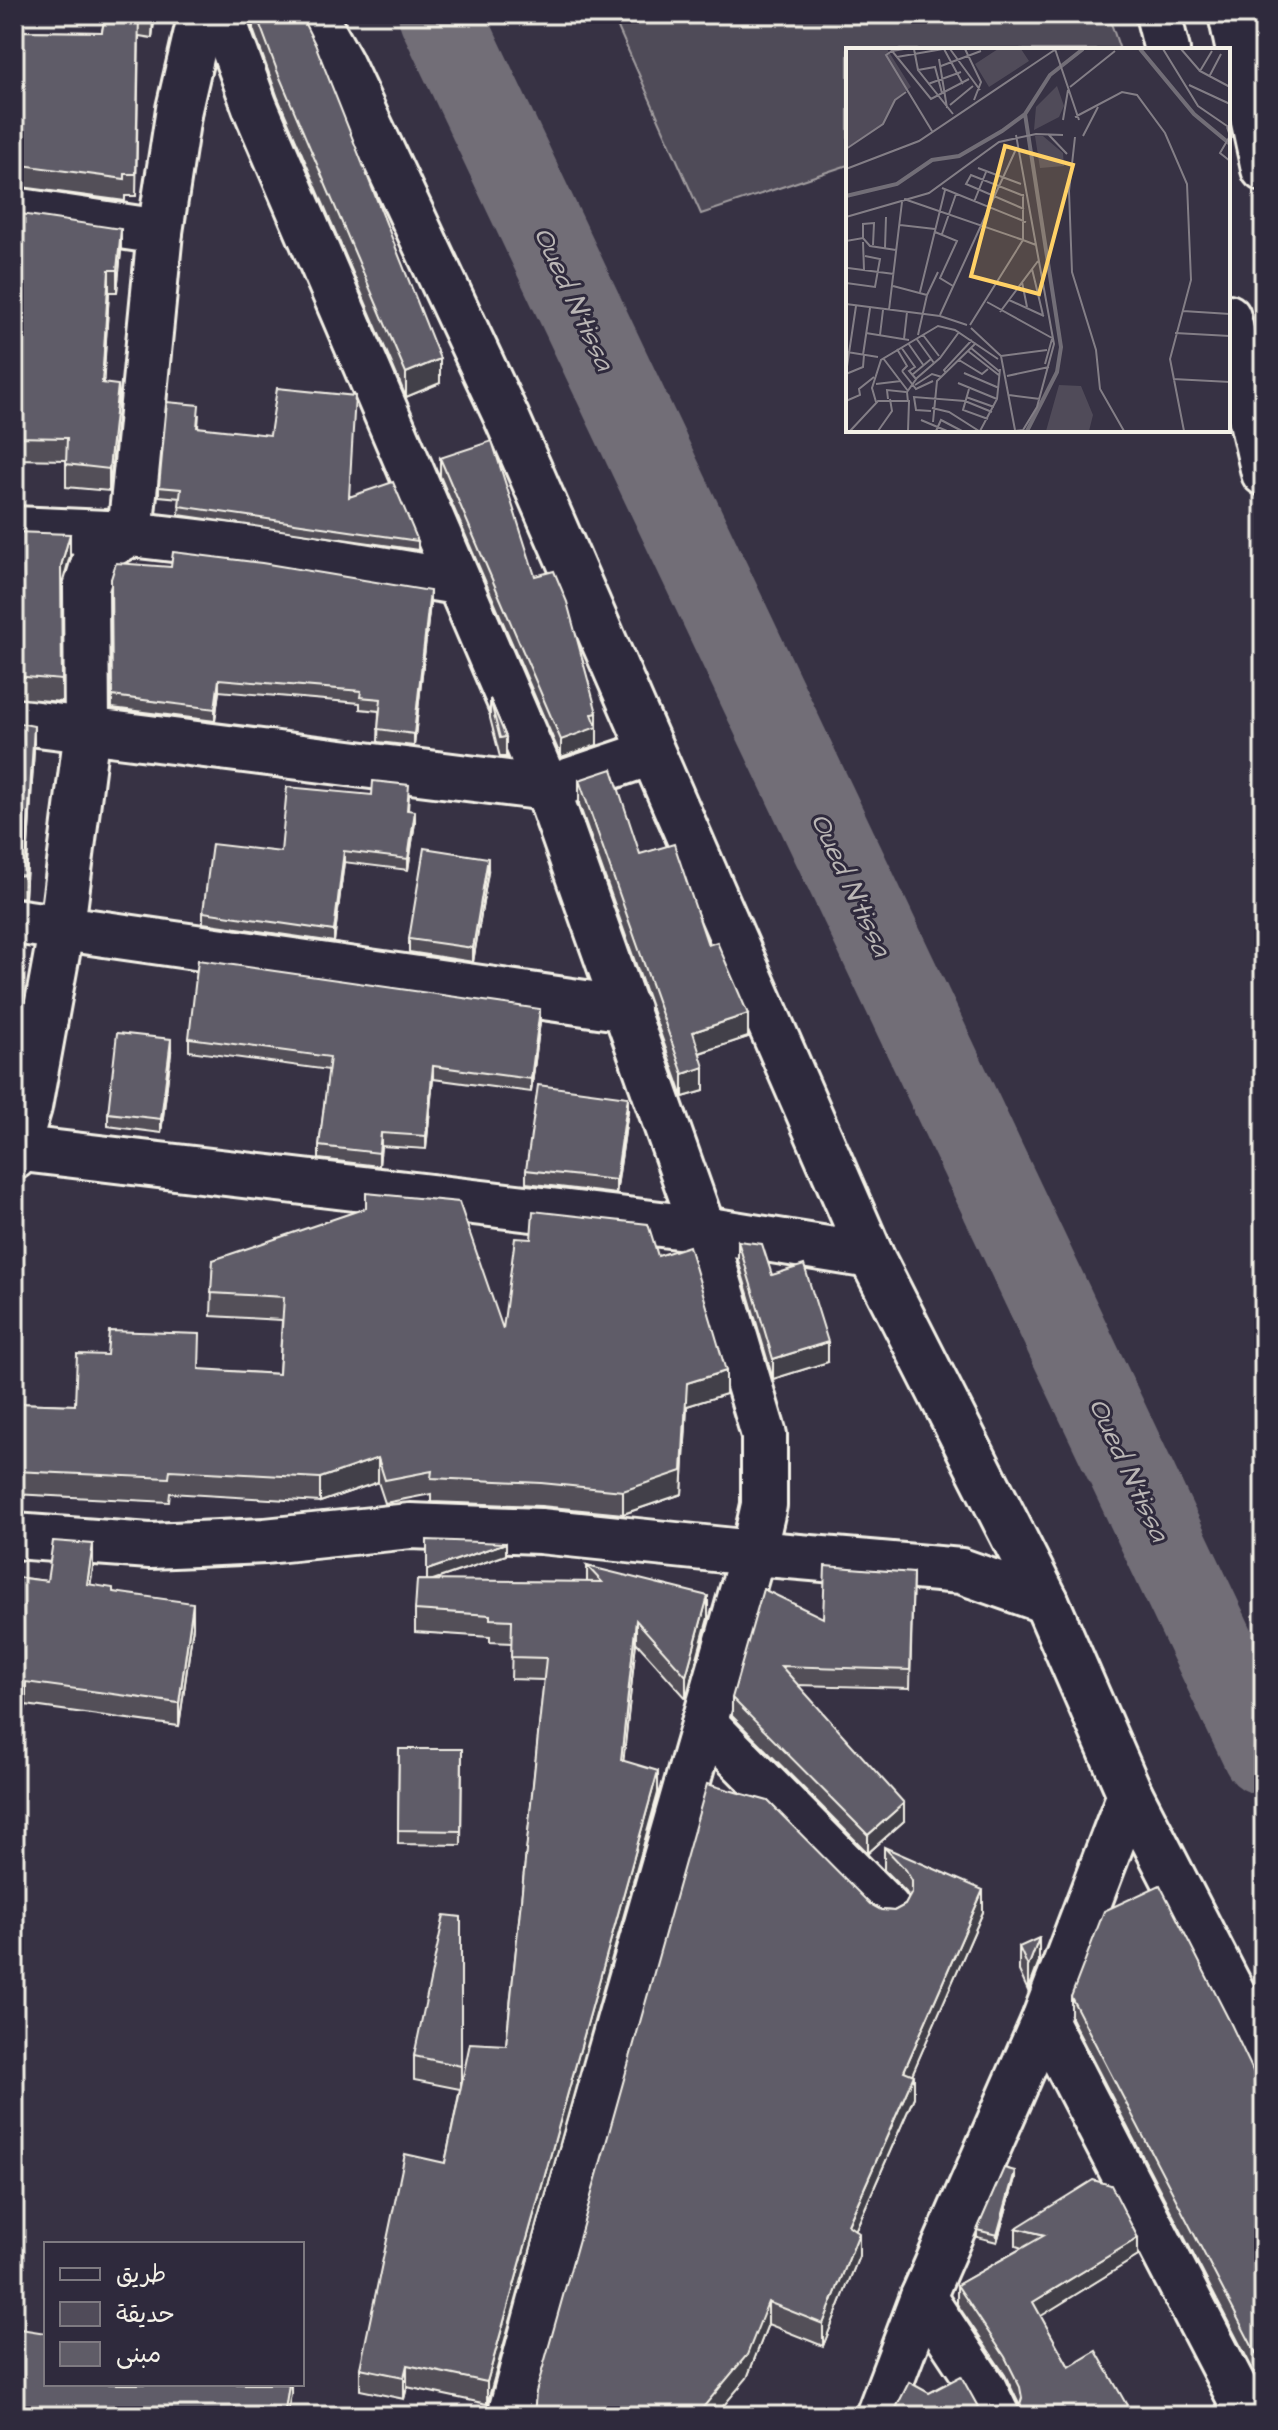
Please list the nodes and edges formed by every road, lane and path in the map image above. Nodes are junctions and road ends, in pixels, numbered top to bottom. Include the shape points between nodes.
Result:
1 (201, 14) edge
2 (221, 14) edge
3 (313, 14) edge
4 (1158, 14) edge
5 (1231, 14) edge
6 (1166, 48) edge
7 (1250, 152) edge
8 (14, 210) edge
9 (160, 232) junction
10 (1230, 326) edge
11 (1264, 473) edge
12 (14, 529) edge
13 (130, 534) junction
14 (457, 582) junction
15 (14, 721) edge
16 (87, 730) junction
17 (651, 753) junction
18 (547, 788) junction
19 (14, 921) edge
20 (62, 926) junction
21 (627, 1009) junction
22 (15, 1151) edge
23 (703, 1229) junction
24 (871, 1256) junction
25 (14, 1536) edge
26 (753, 1553) junction
27 (1046, 1601) junction
28 (704, 1723) junction
29 (1130, 1794) junction
30 (888, 1909) edge
31 (1044, 2020) junction
32 (1264, 2054) edge
33 (923, 2297) junction
34 (510, 2416) edge
35 (878, 2416) edge
36 (997, 2416) edge
37 (1249, 2416) edge

1 - 9 main road via 179,109
2 - 14 main road via 255,107
3 - 17 main road via 506,416
4 - 6 main road
5 - 7 main road
8 - 9 main road
9 - 13 main road
10 - 11 main road
12 - 13 main road
13 - 14 main road
13 - 16 main road via 97,552 86,588
14 - 18 main road
15 - 16 main road
16 - 18 main road
16 - 20 main road
17 - 18 main road
17 - 24 main road
18 - 21 main road
19 - 20 main road
20 - 21 main road
20 - 22 main road via 29,1107
21 - 23 main road
22 - 23 main road
23 - 24 main road
23 - 26 main road via 764,1435 764,1505
24 - 27 main road
25 - 26 main road via 150,1546 410,1526 540,1531
26 - 27 main road via 961,1571
26 - 28 main road
27 - 29 main road
28 - 30 main road
28 - 34 main road
29 - 31 main road
29 - 32 main road
31 - 33 main road
31 - 37 main road
33 - 35 main road
33 - 36 main road

